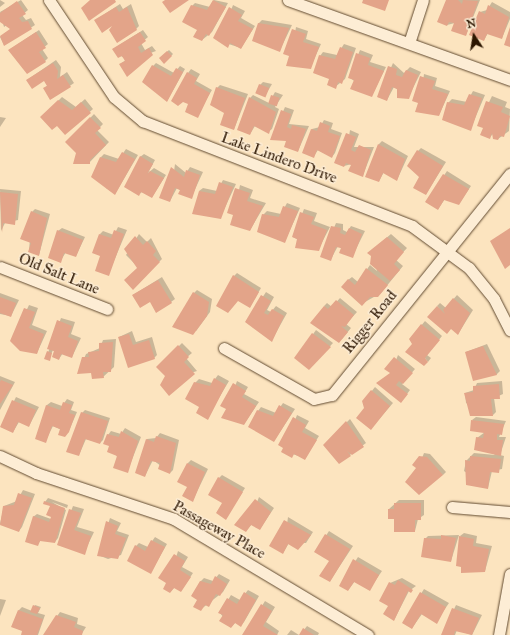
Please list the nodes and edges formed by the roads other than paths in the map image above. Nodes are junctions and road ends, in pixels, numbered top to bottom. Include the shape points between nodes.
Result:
1 (49, 0) edge
2 (288, 0) edge
3 (423, 0) edge
4 (409, 43) junction
5 (510, 80) edge
6 (510, 174) edge
7 (447, 250) junction
8 (0, 267) edge
9 (107, 309) dead end
10 (510, 330) edge
11 (224, 348) dead end
12 (0, 456) edge
13 (452, 507) dead end
14 (510, 512) edge
15 (510, 574) edge
16 (368, 635) edge
17 (499, 635) edge

1 - 7 street, Lake Lindero Drive via 114,97 143,121 391,215
2 - 4 street
3 - 4 street
4 - 5 street
6 - 7 street, Rigger Road
7 - 10 street, Lake Lindero Drive via 469,268 494,298
7 - 11 street, Rigger Road via 332,395 314,399
8 - 9 street, Old Salt Lane
12 - 16 street, Passageway Place via 36,473 174,519
13 - 14 street
15 - 17 street

